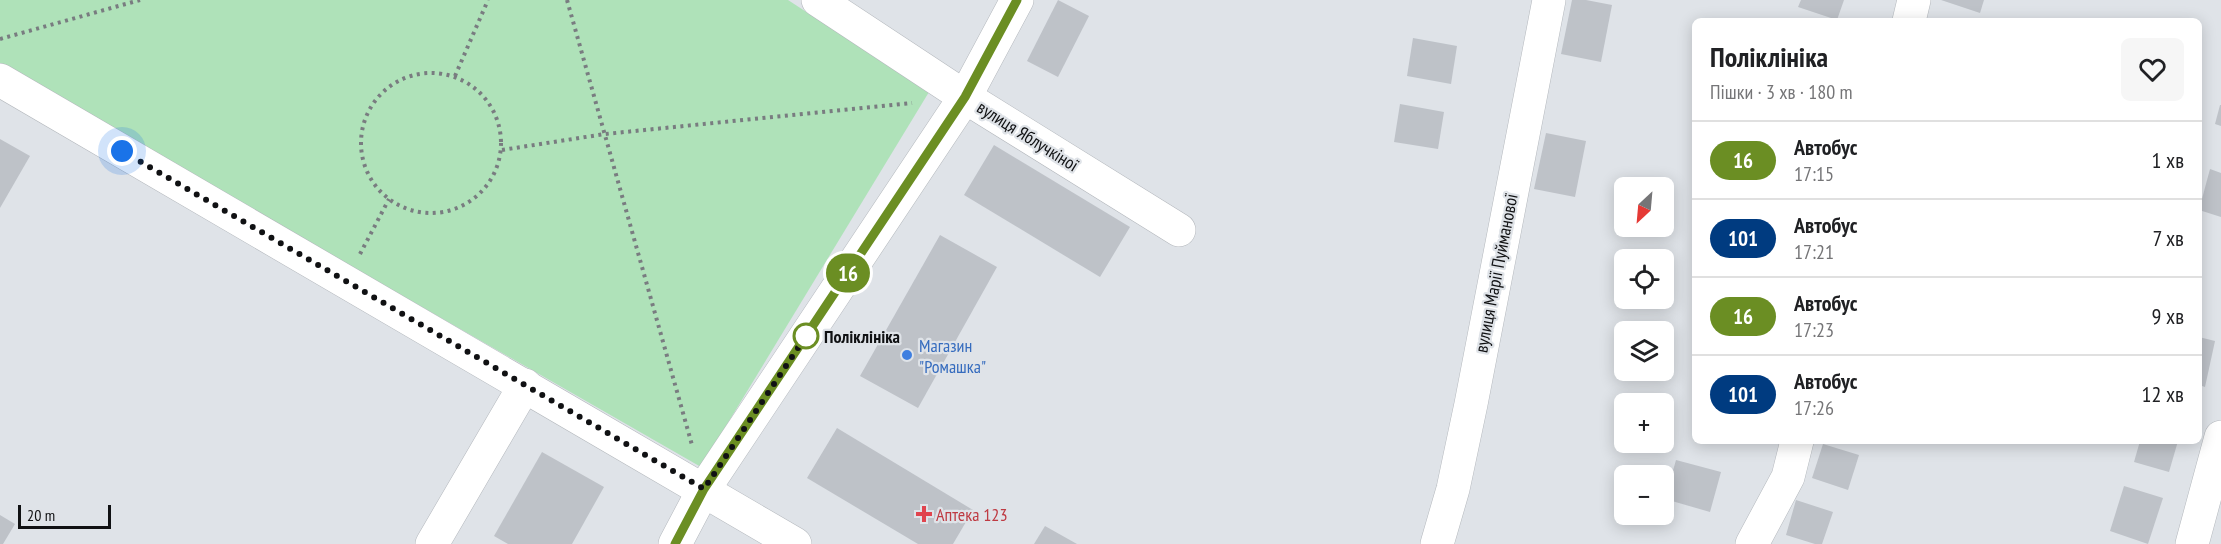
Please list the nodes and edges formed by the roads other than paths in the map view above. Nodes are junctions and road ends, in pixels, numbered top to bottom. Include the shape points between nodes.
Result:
1 (818, 0) edge
2 (1017, 0) edge
3 (1549, 0) edge
4 (1914, 0) edge
5 (1910, 18) edge
6 (0, 80) edge
7 (965, 97) junction
8 (1179, 230) dead end
9 (525, 385) junction
10 (2221, 437) edge
11 (1796, 444) edge
12 (704, 489) junction
13 (432, 544) edge
14 (675, 544) edge
15 (795, 544) edge
16 (1437, 544) edge
17 (1752, 544) edge
18 (2192, 544) edge

1 - 7 street, вулиця Яблучкіної
2 - 7 street
3 - 16 street, вулиця Марії Пуйманової via 1471,404
4 - 5 street
6 - 9 street
7 - 8 street, вулиця Яблучкіної
7 - 12 street
9 - 12 street
9 - 13 street
10 - 18 street
11 - 17 street via 1788,477
12 - 14 street
12 - 15 street

